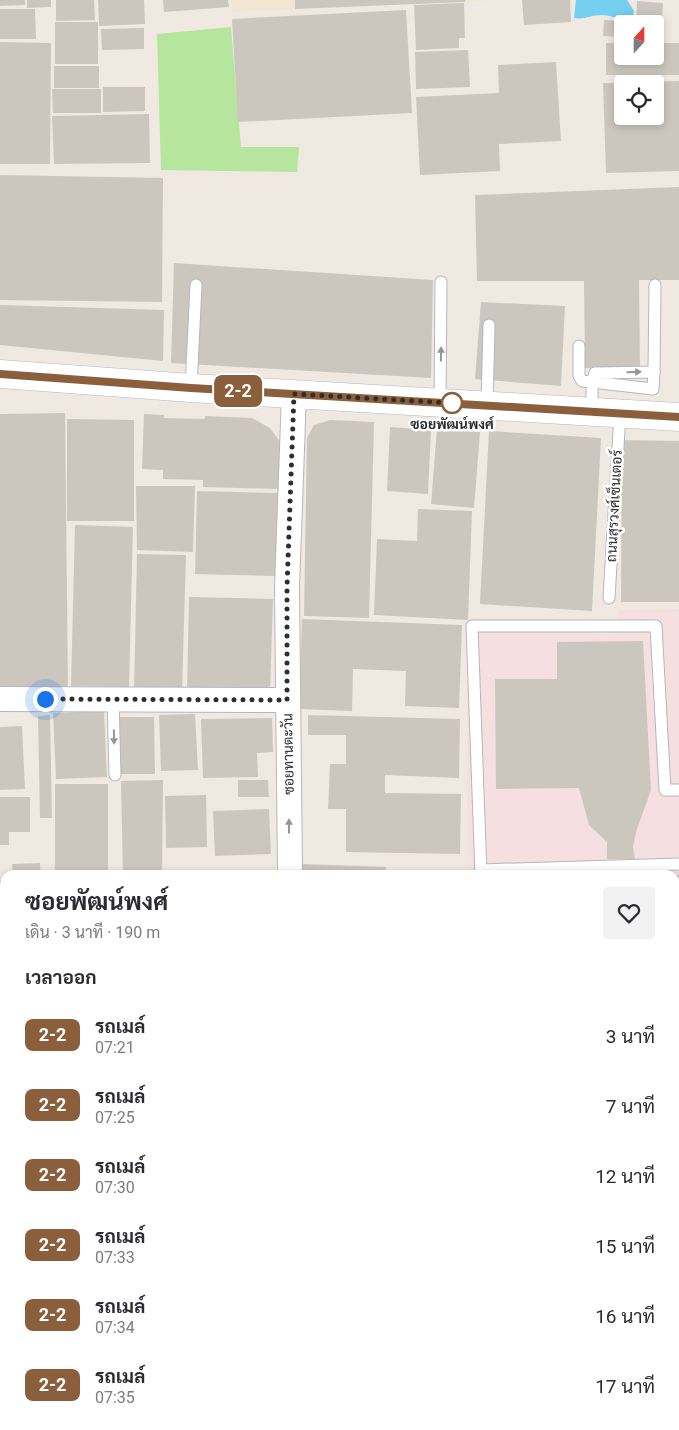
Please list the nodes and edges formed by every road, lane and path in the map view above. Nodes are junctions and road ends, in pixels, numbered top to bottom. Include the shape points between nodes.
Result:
1 (441, 282) dead end
2 (196, 285) dead end
3 (655, 285) dead end
4 (489, 326) dead end
5 (579, 346) dead end
6 (654, 372) junction
7 (0, 374) edge
8 (592, 382) junction
9 (191, 388) junction
10 (294, 394) junction
11 (440, 403) junction
12 (486, 405) junction
13 (592, 411) junction
14 (620, 413) junction
15 (679, 417) edge
16 (609, 598) dead end
17 (0, 699) edge
18 (113, 699) junction
19 (287, 700) junction
20 (115, 775) dead end
21 (679, 790) edge
22 (679, 864) edge
23 (290, 870) edge
24 (481, 870) edge
25 (547, 870) edge

11 -> 1 lane
2 - 9 lane
3 - 6 lane
4 - 12 lane
5 - 8 lane via 580,380
8 -> 6 lane via 595,373
6 - 8 lane via 654,389
7 - 9 main road
8 - 13 lane
9 - 10 main road
10 - 11 main road
10 - 19 street, ซอยทานตะวัน via 287,587
11 - 12 main road
12 - 13 main road
13 - 14 main road
14 - 15 main road
14 - 16 lane, ถนนสุรวงศ์เซ็นเตอร์
17 - 18 street
18 - 19 street
18 -> 20 lane
23 -> 19 street, ซอยทานตะวัน
21 - 24 lane via 665,790 656,626 472,626
22 - 25 lane

